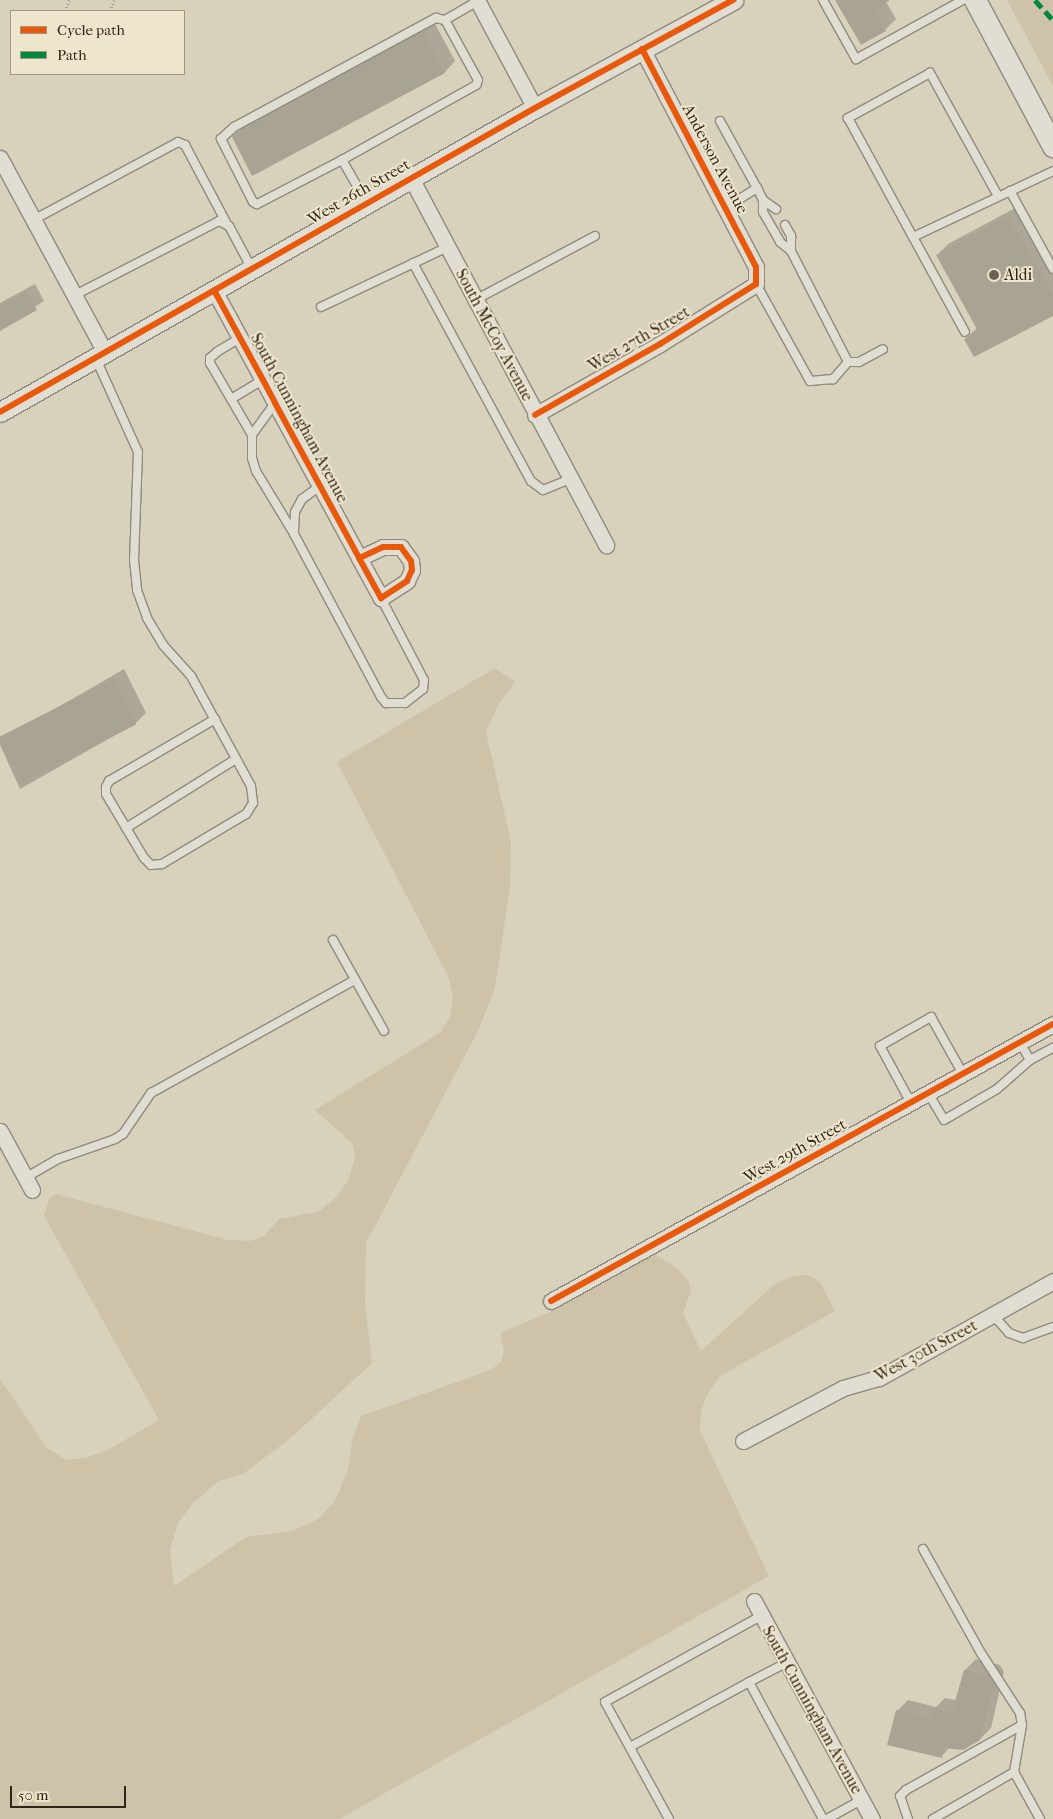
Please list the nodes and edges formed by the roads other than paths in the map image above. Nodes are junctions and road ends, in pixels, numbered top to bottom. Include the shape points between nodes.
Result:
1 (733, 0) edge
2 (823, 0) edge
3 (963, 0) edge
4 (975, 0) edge
5 (478, 1) edge
6 (445, 20) junction
7 (642, 49) junction
8 (534, 108) junction
9 (720, 121) dead end
10 (1053, 146) edge
11 (0, 158) edge
12 (342, 160) junction
13 (1053, 170) edge
14 (411, 178) junction
15 (757, 188) junction
16 (1010, 190) junction
17 (998, 196) junction
18 (763, 200) junction
19 (367, 203) junction
20 (725, 208) junction
21 (776, 209) dead end
22 (35, 219) junction
23 (226, 222) junction
24 (784, 225) dead end
25 (595, 236) dead end
26 (913, 237) junction
27 (448, 247) junction
28 (791, 251) junction
29 (413, 263) junction
30 (1053, 269) edge
31 (253, 270) junction
32 (756, 284) junction
33 (215, 292) junction
34 (75, 296) junction
35 (475, 300) junction
36 (321, 307) dead end
37 (965, 332) dead end
38 (240, 338) junction
39 (883, 349) dead end
40 (101, 356) junction
41 (848, 362) junction
42 (263, 380) junction
43 (231, 399) junction
44 (275, 402) junction
45 (0, 412) edge
46 (535, 415) junction
47 (252, 435) junction
48 (570, 479) junction
49 (320, 486) junction
50 (294, 534) junction
51 (606, 545) dead end
52 (359, 558) junction
53 (381, 598) junction
54 (214, 719) junction
55 (236, 758) junction
56 (126, 828) junction
57 (333, 940) dead end
58 (355, 980) junction
59 (1053, 1024) edge
60 (384, 1031) dead end
61 (1020, 1043) junction
62 (1053, 1048) edge
63 (1030, 1060) junction
64 (964, 1074) junction
65 (928, 1093) junction
66 (910, 1103) junction
67 (0, 1131) edge
68 (28, 1184) joint
69 (1053, 1282) edge
70 (551, 1301) dead end
71 (993, 1315) junction
72 (1053, 1328) edge
73 (743, 1441) dead end
74 (923, 1548) dead end
75 (754, 1601) dead end
76 (761, 1616) junction
77 (786, 1663) junction
78 (749, 1682) junction
79 (1022, 1725) junction
80 (630, 1747) junction
81 (1014, 1772) junction
82 (861, 1800) junction
83 (669, 1819) edge
84 (823, 1819) edge
85 (827, 1819) edge
86 (872, 1819) edge
87 (908, 1819) edge
88 (933, 1819) edge
89 (1040, 1819) edge

1 - 7 street, West 26th Street
2 - 3 lane via 856,59
4 - 10 main road
5 - 6 lane
5 - 8 street
6 - 12 lane via 478,80 476,86
6 - 12 lane via 436,18 234,127 221,139 257,204
7 - 8 street, West 26th Street
7 - 20 street, Anderson Avenue
8 - 14 street, West 26th Street
9 - 15 lane
11 - 22 street
12 - 19 lane
13 - 16 lane
14 - 19 street, West 26th Street
14 - 27 street, South McCoy Avenue
15 - 18 lane
15 - 20 lane
16 - 17 lane
16 - 30 lane
17 - 26 lane
17 - 26 lane via 930,73 848,118
18 - 21 lane
18 - 28 lane via 763,212 780,242
19 - 31 street, West 26th Street
20 - 32 street, Anderson Avenue via 756,267
22 - 23 lane via 178,142 185,145
22 - 34 street
23 - 31 lane
23 - 34 lane via 219,221
24 - 28 lane via 790,236
25 - 35 lane
26 - 37 lane
27 - 29 lane
27 - 35 street, South McCoy Avenue
28 - 41 lane
29 - 36 lane
29 - 48 lane via 531,481 544,490
31 - 33 street, West 26th Street
32 - 41 lane via 810,381 833,379
32 - 46 street, West 27th Street via 660,344
33 - 38 street, South Cunningham Avenue
33 - 40 street, West 26th Street
34 - 40 street
35 - 46 street, South McCoy Avenue
38 - 42 street, South Cunningham Avenue
38 - 43 lane via 210,358
39 - 41 lane via 859,362
40 - 45 street, West 26th Street
40 - 54 lane via 138,452 134,560 137,590 147,618 163,645 191,676
42 - 43 lane
42 - 44 street, South Cunningham Avenue
43 - 47 lane
44 - 47 lane
44 - 49 street, South Cunningham Avenue
46 - 48 street, South McCoy Avenue
47 - 50 lane via 252,458 256,471
48 - 51 street, South McCoy Avenue
49 - 50 lane via 302,499 295,512
49 - 52 street, South Cunningham Avenue
50 - 53 lane via 381,697 393,705 405,703 424,689 424,680
52 - 53 street, South Cunningham Avenue
52 - 53 street via 392,546 401,547 407,553 412,570 407,581
54 - 55 lane
54 - 56 lane via 110,781 106,794
55 - 56 lane
55 - 56 lane via 251,786 253,803 246,814 151,865
57 - 58 lane
58 - 60 lane
58 - 68 lane via 151,1093 126,1130 115,1138 62,1157
59 - 61 street, West 29th Street
61 - 63 lane
61 - 64 street, West 29th Street
62 - 63 lane
63 - 65 lane via 997,1089 944,1120
64 - 65 street, West 29th Street
64 - 66 lane via 931,1017 880,1046
65 - 66 street, West 29th Street
66 - 70 street, West 29th Street
67 - 68 street
69 - 71 street, West 30th Street
71 - 72 lane via 1009,1334 1023,1338
71 - 73 street, West 30th Street via 879,1378 843,1388
74 - 79 lane via 982,1653 1006,1687 1020,1713
75 - 76 street, South Cunningham Avenue
76 - 77 street, South Cunningham Avenue
76 - 80 lane via 605,1702
77 - 78 lane
77 - 82 street, South Cunningham Avenue
78 - 80 lane
78 - 84 lane
79 - 81 lane
79 - 87 lane via 906,1790 900,1796
80 - 83 lane
81 - 88 lane
81 - 89 lane
82 - 85 lane
82 - 86 street, South Cunningham Avenue

